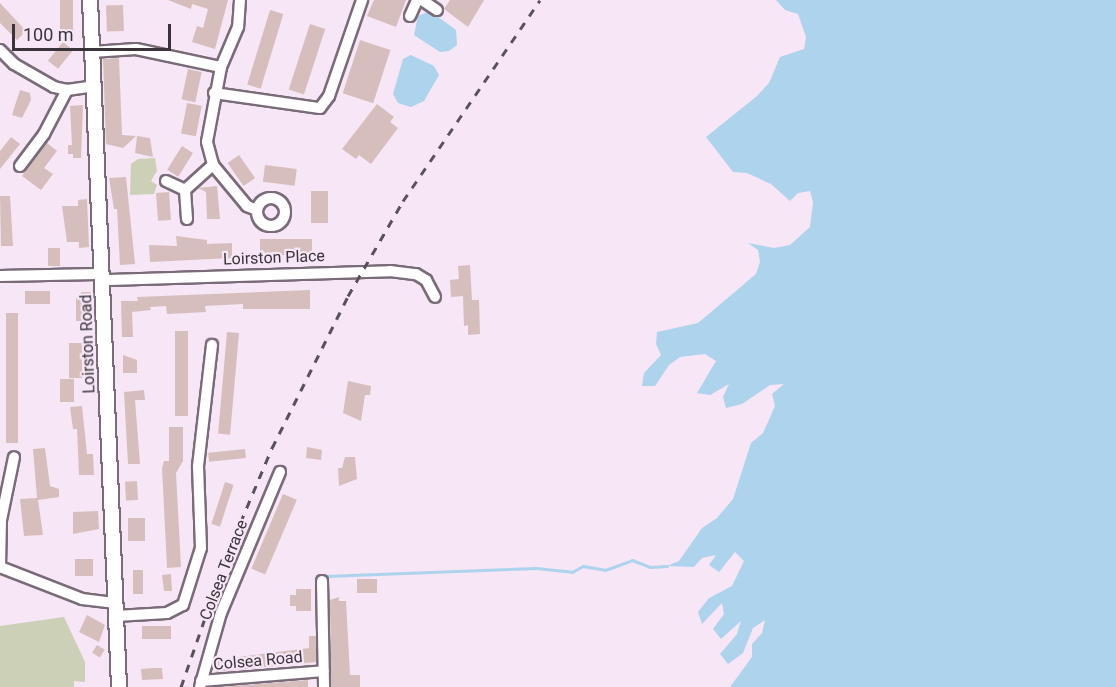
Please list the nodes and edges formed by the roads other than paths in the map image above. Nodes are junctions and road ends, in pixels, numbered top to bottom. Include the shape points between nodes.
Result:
1 (90, 0) edge
2 (240, 0) edge
3 (362, 0) edge
4 (417, 0) edge
5 (422, 0) edge
6 (437, 10) dead end
7 (410, 16) dead end
8 (0, 50) edge
9 (92, 52) junction
10 (221, 67) junction
11 (94, 86) junction
12 (67, 90) junction
13 (214, 93) junction
14 (213, 165) junction
15 (20, 166) dead end
16 (166, 181) dead end
17 (185, 190) junction
18 (257, 210) dead end
19 (188, 219) dead end
20 (102, 275) junction
21 (0, 276) edge
22 (435, 297) dead end
23 (212, 345) dead end
24 (14, 457) dead end
25 (280, 472) dead end
26 (0, 567) edge
27 (322, 581) dead end
28 (116, 609) junction
29 (324, 671) junction
30 (200, 684) edge
31 (119, 687) edge
32 (324, 687) edge

1 - 9 street, Loirston Road
2 - 10 street via 238,27
3 - 13 street via 329,96 320,108
4 - 7 street
5 - 6 street
8 - 12 street via 14,64
9 - 10 street via 136,49
9 - 11 street, Loirston Road
10 - 13 street
11 - 12 street
11 - 20 street, Loirston Road
12 - 15 street via 44,134
13 - 14 street via 207,130
14 - 17 street
14 - 18 street via 247,206
16 - 17 street
17 - 19 street
20 - 21 street, Loirston Place
20 - 22 street, Loirston Place via 109,280 390,271 416,273 426,280
20 - 28 street, Loirston Road
23 - 28 street via 198,466 201,548 183,605 167,613
24 - 26 street via 1,520
25 - 30 street, Colsea Terrace via 221,614
26 - 28 street
27 - 29 street, Colsea Road
28 - 31 street, Loirston Road
29 - 30 street, Colsea Road
29 - 32 street, Colsea Road

